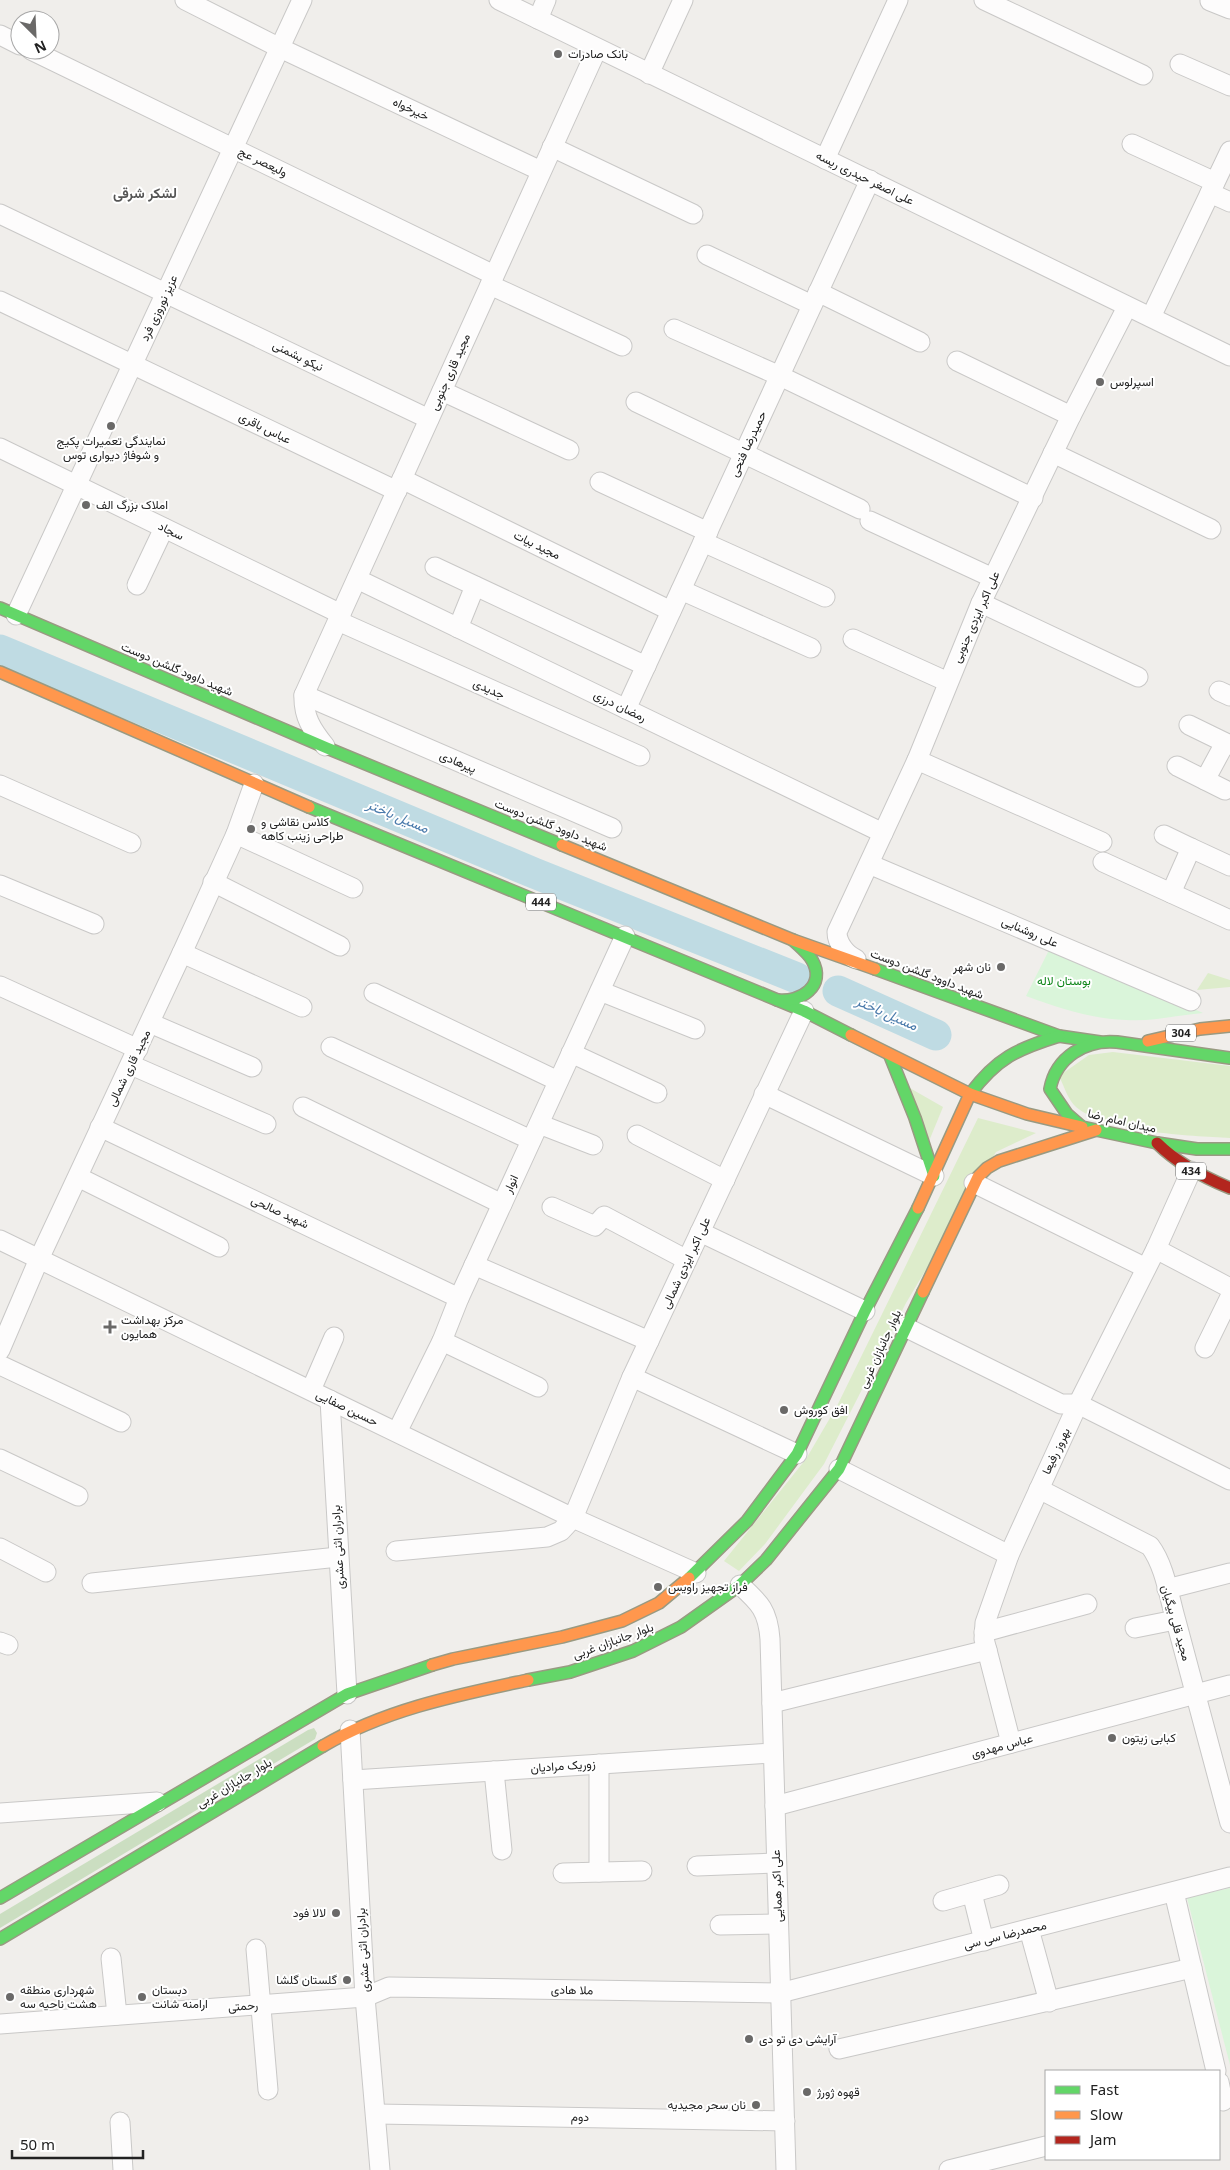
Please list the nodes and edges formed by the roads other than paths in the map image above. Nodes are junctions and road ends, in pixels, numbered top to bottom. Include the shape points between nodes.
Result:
1 (185, 0) edge
2 (302, 0) edge
3 (499, 0) edge
4 (546, 0) edge
5 (683, 0) edge
6 (898, 0) edge
7 (984, 0) edge
8 (1210, 1) edge
9 (1230, 9) edge
10 (538, 19) junction
11 (280, 48) junction
12 (597, 49) junction
13 (52, 60) edge
14 (1180, 64) dead end
15 (649, 74) junction
16 (1143, 75) dead end
17 (1230, 86) edge
18 (1132, 144) dead end
19 (234, 148) junction
20 (552, 148) junction
21 (1230, 151) edge
22 (825, 159) junction
23 (541, 171) junction
24 (870, 180) junction
25 (1213, 188) junction
26 (1230, 202) edge
27 (0, 214) edge
28 (693, 214) dead end
29 (707, 255) dead end
30 (492, 280) junction
31 (166, 293) junction
32 (815, 298) junction
33 (0, 301) edge
34 (1127, 307) junction
35 (1151, 317) junction
36 (674, 329) dead end
37 (920, 342) dead end
38 (622, 346) dead end
39 (1230, 356) edge
40 (957, 361) dead end
41 (133, 365) junction
42 (780, 376) junction
43 (442, 391) junction
44 (636, 402) dead end
45 (1071, 416) junction
46 (429, 419) junction
47 (0, 448) edge
48 (569, 450) dead end
49 (1053, 453) junction
50 (743, 454) junction
51 (600, 482) dead end
52 (399, 485) junction
53 (77, 486) junction
54 (1033, 498) junction
55 (164, 528) junction
56 (1211, 529) dead end
57 (705, 537) junction
58 (435, 567) dead end
59 (993, 578) junction
60 (357, 579) junction
61 (137, 585) dead end
62 (475, 586) junction
63 (681, 590) junction
64 (825, 597) dead end
65 (981, 603) junction
66 (671, 611) junction
67 (8, 612) edge
68 (340, 617) junction
69 (458, 628) junction
70 (853, 639) dead end
71 (811, 648) dead end
72 (646, 666) junction
73 (0, 672) edge
74 (1138, 678) dead end
75 (948, 682) junction
76 (304, 695) junction
77 (626, 709) junction
78 (1189, 725) dead end
79 (1227, 744) edge
80 (327, 748) junction
81 (640, 756) dead end
82 (917, 760) junction
83 (1177, 766) dead end
84 (1205, 780) junction
85 (254, 784) junction
86 (0, 785) edge
87 (1226, 790) dead end
88 (612, 828) dead end
89 (884, 832) junction
90 (236, 834) junction
91 (1164, 835) dead end
92 (1102, 842) dead end
93 (131, 843) dead end
94 (1191, 848) junction
95 (1103, 862) dead end
96 (869, 864) junction
97 (1230, 866) edge
98 (213, 882) junction
99 (0, 885) edge
100 (353, 888) dead end
101 (1171, 892) junction
102 (1230, 920) edge
103 (94, 924) dead end
104 (625, 936) junction
105 (793, 940) junction
106 (340, 946) dead end
107 (182, 953) junction
108 (877, 969) junction
109 (0, 986) edge
110 (600, 991) junction
111 (374, 994) dead end
112 (778, 1000) junction
113 (1191, 1001) dead end
114 (302, 1007) dead end
115 (804, 1011) junction
116 (150, 1023) junction
117 (1230, 1026) edge
118 (695, 1029) dead end
119 (1058, 1036) junction
120 (1100, 1042) junction
121 (1133, 1045) junction
122 (331, 1047) dead end
123 (571, 1053) junction
124 (890, 1056) junction
125 (135, 1057) junction
126 (1230, 1058) edge
127 (252, 1067) dead end
128 (558, 1082) junction
129 (658, 1093) dead end
130 (764, 1094) junction
131 (970, 1094) junction
132 (303, 1107) dead end
133 (266, 1124) dead end
134 (100, 1127) junction
135 (1082, 1127) junction
136 (1096, 1130) junction
137 (535, 1132) junction
138 (637, 1135) dead end
139 (1157, 1143) junction
140 (593, 1145) dead end
141 (1230, 1149) edge
142 (1191, 1171) junction
143 (934, 1176) junction
144 (78, 1178) junction
145 (725, 1180) junction
146 (974, 1184) junction
147 (1230, 1188) edge
148 (502, 1204) junction
149 (552, 1207) dead end
150 (700, 1232) junction
151 (0, 1240) edge
152 (219, 1247) dead end
153 (1156, 1249) junction
154 (39, 1259) junction
155 (687, 1260) junction
156 (474, 1265) junction
157 (1146, 1268) junction
158 (1230, 1288) edge
159 (1230, 1297) edge
160 (459, 1298) junction
161 (865, 1311) junction
162 (905, 1327) junction
163 (334, 1337) dead end
164 (442, 1341) junction
165 (649, 1341) junction
166 (1205, 1348) dead end
167 (0, 1350) edge
168 (0, 1365) edge
169 (632, 1377) junction
170 (538, 1387) dead end
171 (311, 1390) junction
172 (330, 1400) junction
173 (1078, 1404) junction
174 (121, 1422) dead end
175 (398, 1432) junction
176 (797, 1454) junction
177 (0, 1459) edge
178 (838, 1468) junction
179 (1230, 1480) edge
180 (1039, 1489) junction
181 (78, 1496) dead end
182 (572, 1518) junction
183 (0, 1548) edge
184 (396, 1551) dead end
185 (1009, 1555) junction
186 (338, 1557) junction
187 (46, 1572) dead end
188 (1230, 1573) edge
189 (700, 1574) junction
190 (731, 1582) junction
191 (92, 1583) dead end
192 (1167, 1589) junction
193 (1087, 1604) dead end
194 (1175, 1620) junction
195 (1136, 1628) dead end
196 (986, 1641) junction
197 (1230, 1685) edge
198 (1197, 1694) junction
199 (348, 1698) junction
200 (772, 1703) junction
201 (350, 1726) junction
202 (1011, 1743) junction
203 (773, 1753) junction
204 (599, 1764) junction
205 (494, 1771) junction
206 (353, 1780) junction
207 (161, 1802) junction
208 (775, 1806) junction
209 (0, 1813) edge
210 (1230, 1823) edge
211 (502, 1850) dead end
212 (776, 1863) junction
213 (697, 1866) dead end
214 (642, 1871) dead end
215 (599, 1872) junction
216 (563, 1873) dead end
217 (1230, 1877) edge
218 (999, 1885) dead end
219 (972, 1892) junction
220 (1174, 1892) junction
221 (0, 1898) edge
222 (943, 1901) dead end
223 (778, 1924) junction
224 (720, 1925) dead end
225 (1029, 1929) junction
226 (0, 1940) edge
227 (984, 1941) junction
228 (256, 1949) dead end
229 (111, 1958) dead end
230 (1192, 1968) junction
231 (780, 1993) junction
232 (365, 1997) junction
233 (1050, 2002) junction
234 (260, 2005) junction
235 (117, 2015) junction
236 (0, 2024) edge
237 (839, 2049) dead end
238 (1216, 2070) edge
239 (1220, 2086) edge
240 (268, 2090) dead end
241 (1224, 2101) edge
242 (376, 2114) junction
243 (784, 2121) junction
244 (120, 2122) dead end
245 (1045, 2146) edge
246 (123, 2170) edge
247 (380, 2170) edge
248 (786, 2170) edge
249 (949, 2170) edge

1 - 11 street, خیرخواه
2 - 11 street, عزیز نوروزی فرد
3 - 10 street, علی اصغر حیدری ریسه
4 - 10 street
5 - 15 street
6 - 22 street
7 - 16 street
8 - 9 street
10 - 12 street, علی اصغر حیدری ریسه
11 - 19 street, عزیز نوروزی فرد
11 - 23 street, خیرخواه
12 - 15 street, علی اصغر حیدری ریسه
12 - 20 street, مجید قاری جنوبی
13 - 19 street, ولیعصر عج
14 - 17 street
15 - 22 street, علی اصغر حیدری ریسه
18 - 25 street
19 - 30 street, ولیعصر عج
19 - 31 street, عزیز نوروزی فرد
20 - 23 street, مجید قاری جنوبی
20 - 28 street
21 - 25 street
22 - 24 street, علی اصغر حیدری ریسه
23 - 30 street, مجید قاری جنوبی
24 - 32 street, حمیدرضا فتحی
24 - 34 street, علی اصغر حیدری ریسه
25 - 26 street
25 - 35 street
27 - 31 street, نیکو بشمنی
29 - 32 street
30 - 38 street, ولیعصر عج
30 - 43 street, مجید قاری جنوبی
31 - 41 street, عزیز نوروزی فرد
31 - 46 street, نیکو بشمنی
32 - 37 street
32 - 42 street, حمیدرضا فتحی
33 - 41 street, عباس باقری
34 - 35 street, علی اصغر حیدری ریسه
34 - 45 street, علی اکبر ایزدی جنوبی
35 - 39 street, علی اصغر حیدری ریسه
36 - 42 street
40 - 45 street
41 - 52 street, عباس باقری
41 - 53 street, عزیز نوروزی فرد
42 - 50 street, حمیدرضا فتحی
42 - 54 street
43 - 46 street, مجید قاری جنوبی
43 - 48 street
44 - 50 street
45 - 49 street, علی اکبر ایزدی جنوبی
46 - 52 street, مجید قاری جنوبی
47 - 53 street, سجاد
49 - 54 street, علی اکبر ایزدی جنوبی
49 - 56 street
50 - 57 street, حمیدرضا فتحی
50 - 59 street
51 - 57 street
52 - 60 street, مجید قاری جنوبی
52 - 66 street, مجید بیات
53 - 55 street, سجاد
53 - 67 street, عزیز نوروزی فرد
54 - 59 street, علی اکبر ایزدی جنوبی
55 - 61 street
55 - 68 street, سجاد
57 - 63 street, حمیدرضا فتحی
57 - 64 street
58 - 62 street
59 - 65 street, علی اکبر ایزدی جنوبی
60 - 68 street, مجید قاری جنوبی
60 - 69 street, رمضان درزی
62 - 69 street
62 - 72 street
63 - 66 street, حمیدرضا فتحی
63 - 71 street
65 - 74 street
65 - 75 street, علی اکبر ایزدی جنوبی
66 - 72 street, حمیدرضا فتحی
67 - 80 main road, شهید داوود گلشن دوست
68 - 76 street, مجید قاری جنوبی
68 - 81 street, جدیدی
69 - 77 street, رمضان درزی
70 - 75 street
72 - 77 street, حمیدرضا فتحی
73 - 85 main road, 444
75 - 82 street, علی اکبر ایزدی جنوبی
76 - 80 street via 307,719
76 - 88 street, پیرهادی
77 - 89 street, رمضان درزی
78 - 79 street
79 - 84 street
80 - 105 main road, شهید داوود گلشن دوست
82 - 89 street, علی اکبر ایزدی جنوبی
82 - 92 street
83 - 84 street
84 - 87 street
85 - 90 street, مجید قاری شمالی
85 - 104 main road, 444
86 - 93 street
89 - 96 street, علی اکبر ایزدی جنوبی
90 - 98 street, مجید قاری شمالی
90 - 100 street
91 - 94 street
94 - 97 street
94 - 101 street
95 - 101 street
96 - 108 street, علی اکبر ایزدی جنوبی via 837,932 850,957
96 - 113 street, علی روشنایی
98 - 106 street
98 - 107 street, مجید قاری شمالی
99 - 103 street
101 - 102 street
104 - 110 street, انوار
104 - 112 main road, 444
105 - 108 main road, شهید داوود گلشن دوست
105 - 112 main road via 812,961 813,987 800,1000
107 - 114 street
107 - 116 street, مجید قاری شمالی
108 - 119 main road, شهید داوود گلشن دوست
109 - 125 street
110 - 118 street
110 - 123 street, انوار
111 - 128 street
112 - 115 main road, 444
115 - 124 main road, 444
115 - 130 street, علی اکبر ایزدی شمالی
116 - 125 street, مجید قاری شمالی
116 - 127 street
117 - 121 main road, 304 via 1200,1029
119 - 120 main road, شهید داوود گلشن دوست
119 - 131 main road, بلوار جانبازان غربی via 1004,1057 992,1066
120 - 121 main road, میدان امام رضا
120 - 135 main road, میدان امام رضا via 1079,1049 1062,1062 1051,1080 1050,1089 1054,1097
121 - 126 main road, میدان امام رضا
122 - 137 street
123 - 128 street, انوار
123 - 129 street
124 - 131 main road, 444
124 - 143 main road
125 - 133 street
125 - 134 street, مجید قاری شمالی
128 - 137 street, انوار
130 - 143 street
130 - 145 street, علی اکبر ایزدی شمالی
131 - 135 main road, 444 via 1026,1114
131 - 143 main road, بلوار جانبازان غربی
132 - 148 street
134 - 144 street, مجید قاری شمالی
134 - 160 street, شهید صالحی
135 - 136 main road, میدان امام رضا
136 - 139 main road, میدان امام رضا
136 - 146 main road, بلوار جانبازان غربی via 999,1161 987,1168
137 - 140 street
137 - 148 street, انوار
138 - 145 street
139 - 141 main road, میدان امام رضا via 1196,1149
139 - 142 main road, 434
142 - 147 main road, 434
142 - 153 street, بهروز رفیعا
143 - 161 main road, بلوار جانبازان غربی
144 - 152 street
144 - 154 street, مجید قاری شمالی
145 - 150 street, علی اکبر ایزدی شمالی
146 - 157 street
146 - 162 main road, بلوار جانبازان غربی
148 - 156 street, انوار
149 - 155 street via 595,1226 604,1216
150 - 155 street, علی اکبر ایزدی شمالی
150 - 161 street
151 - 154 street, حسین صفایی
153 - 157 street, بهروز رفیعا
153 - 158 street
154 - 167 street, مجید قاری شمالی
154 - 171 street, حسین صفایی
155 - 165 street, علی اکبر ایزدی شمالی
156 - 160 street, انوار
156 - 165 street
157 - 173 street, بهروز رفیعا
159 - 166 street
160 - 164 street, انوار
161 - 176 main road, بلوار جانبازان غربی
162 - 173 street via 1061,1404
162 - 178 main road, بلوار جانبازان غربی
163 - 171 street
164 - 170 street
164 - 175 street, انوار
165 - 169 street, علی اکبر ایزدی شمالی
168 - 174 street
169 - 176 street
169 - 182 street, علی اکبر ایزدی شمالی
171 - 172 street, حسین صفایی
172 - 175 street, حسین صفایی
172 - 186 street, برادران اثنی عشری
173 - 179 street
173 - 180 street, بهروز رفیعا
175 - 182 street, حسین صفایی
176 - 189 main road, بلوار جانبازان غربی via 747,1522
177 - 181 street
178 - 185 street
178 - 190 main road, بلوار جانبازان غربی via 766,1560
180 - 185 street, بهروز رفیعا
180 - 192 street, مجید قلی بیگیان via 1150,1546
182 - 184 street via 561,1531 547,1537
182 - 189 street, حسین صفایی
183 - 187 street
185 - 196 street, بهروز رفیعا
186 - 191 street
186 - 199 street, برادران اثنی عشری
188 - 192 street
189 - 199 main road, بلوار جانبازان غربی via 641,1614 562,1637 453,1659 393,1677
190 - 200 street, علی اکبر همایی via 760,1604 769,1626
190 - 201 main road, بلوار جانبازان غربی via 681,1627 633,1651 570,1672 461,1694
192 - 194 street, مجید قلی بیگیان
193 - 196 street
194 - 195 street
194 - 198 street, مجید قلی بیگیان
196 - 200 street
196 - 202 street
197 - 198 street, عباس مهدوی
198 - 202 street, عباس مهدوی
198 - 210 street, مجید قلی بیگیان
199 - 207 main road, بلوار جانبازان غربی
200 - 203 street, علی اکبر همایی
201 - 206 street, برادران اثنی عشری
201 - 226 main road, بلوار جانبازان غربی
202 - 208 street, عباس مهدوی
203 - 204 street, زوریک مرادیان
203 - 208 street, علی اکبر همایی
204 - 205 street, زوریک مرادیان
204 - 215 street
205 - 206 street, زوریک مرادیان
205 - 211 street
206 - 232 street, برادران اثنی عشری
207 - 209 street
207 - 221 main road, بلوار جانبازان غربی
208 - 212 street, علی اکبر همایی
212 - 213 street
212 - 223 street, علی اکبر همایی
214 - 215 street
215 - 216 street
217 - 220 street, محمدرضا سی سی
218 - 219 street
219 - 222 street
219 - 227 street
220 - 225 street, محمدرضا سی سی
220 - 230 street
223 - 224 street
223 - 231 street, علی اکبر همایی
225 - 227 street, محمدرضا سی سی
225 - 233 street
227 - 231 street, محمدرضا سی سی
228 - 234 street
229 - 235 street
230 - 233 street
230 - 238 street
231 - 232 street, ملا هادی via 389,1987
231 - 243 street, علی اکبر همایی
232 - 234 street, رحمتی
232 - 242 street, برادران اثنی عشری
233 - 237 street
234 - 235 street, رحمتی
234 - 240 street
235 - 236 street, رحمتی
239 - 241 street
242 - 243 street, دوم
242 - 247 street, برادران اثنی عشری
243 - 248 street, علی اکبر همایی
244 - 246 street
245 - 249 street

